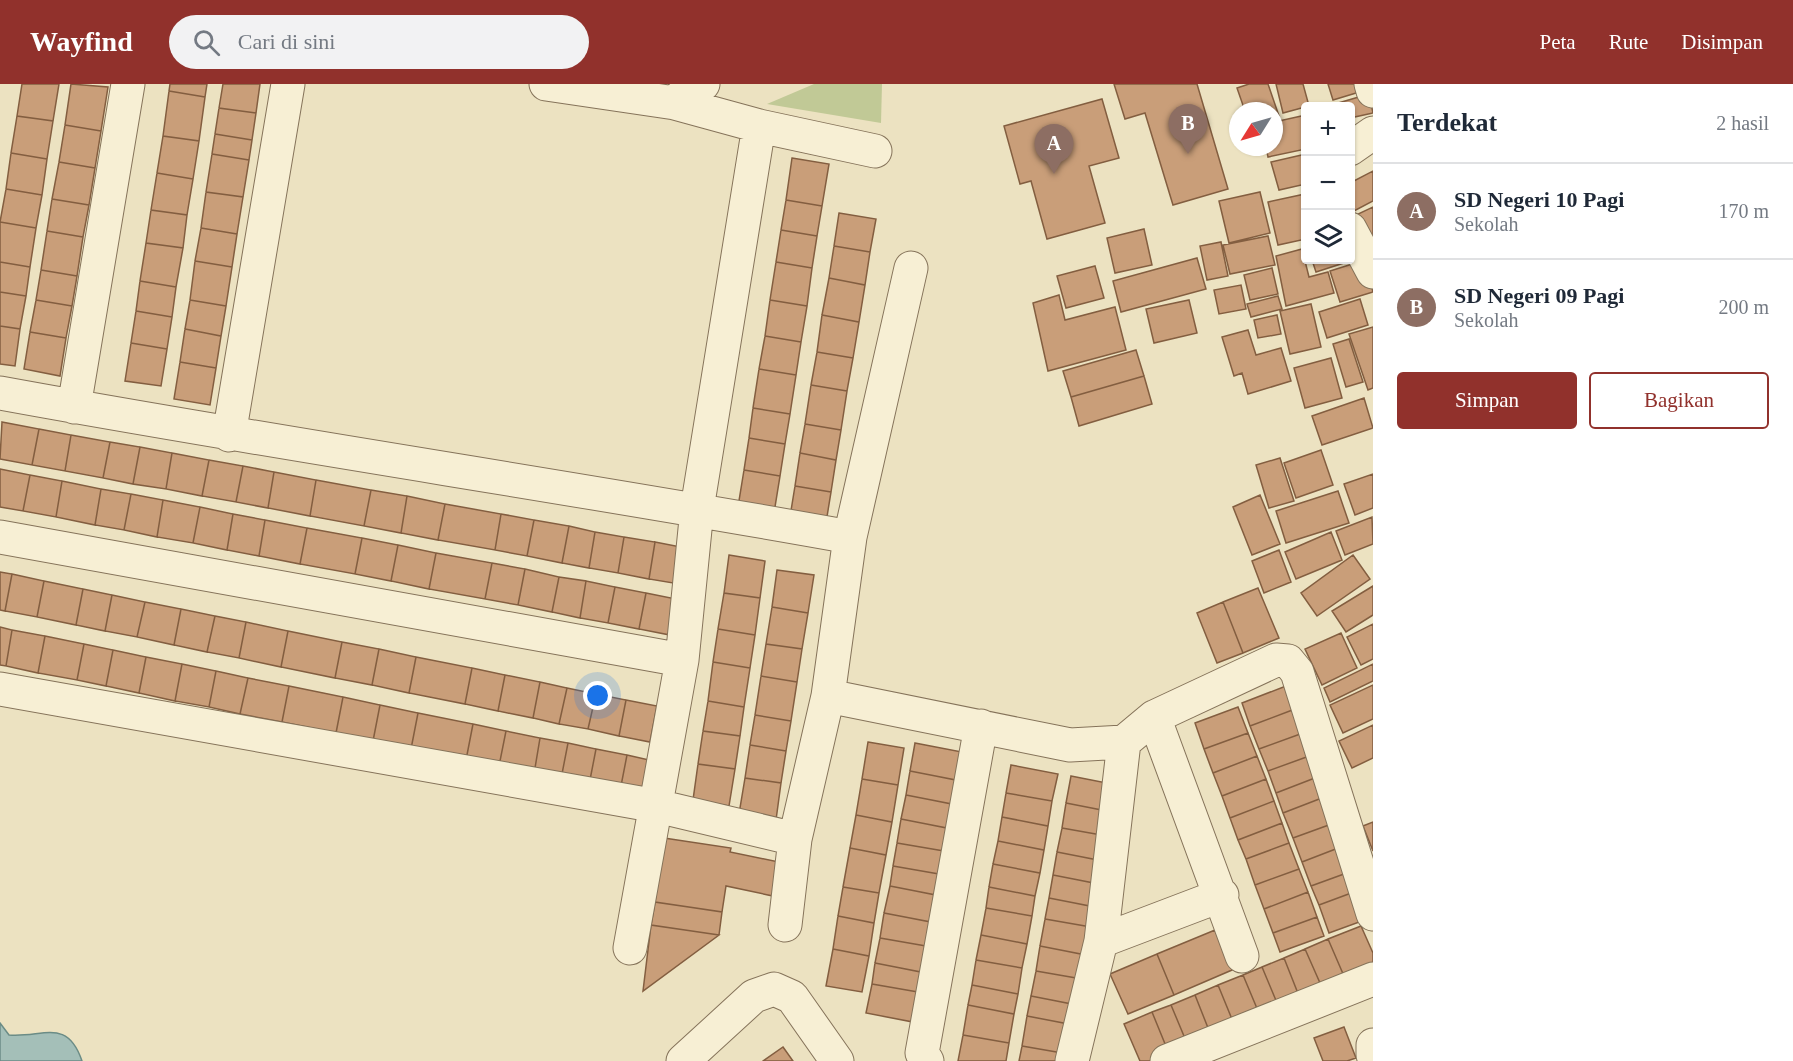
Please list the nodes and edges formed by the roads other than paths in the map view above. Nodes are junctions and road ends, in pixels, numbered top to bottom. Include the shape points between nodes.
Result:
1 (128, 84) edge
2 (288, 84) edge
3 (546, 84) edge
4 (703, 84) edge
5 (1371, 84) edge
6 (1373, 91) edge
7 (675, 103) junction
8 (759, 126) junction
9 (1373, 133) edge
10 (1355, 146) edge
11 (875, 151) dead end
12 (1355, 239) edge
13 (911, 268) dead end
14 (1373, 273) edge
15 (0, 393) edge
16 (74, 406) junction
17 (229, 435) junction
18 (697, 509) junction
19 (0, 537) edge
20 (850, 537) junction
21 (682, 660) junction
22 (0, 689) edge
23 (828, 696) junction
24 (1154, 717) junction
25 (981, 726) junction
26 (1124, 742) junction
27 (657, 806) junction
28 (795, 840) junction
29 (1222, 895) junction
30 (1373, 914) edge
31 (785, 925) dead end
32 (1101, 941) junction
33 (630, 948) dead end
34 (1242, 956) dead end
35 (1373, 979) edge
36 (1373, 1045) edge
37 (1373, 1055) edge
38 (683, 1061) edge
39 (837, 1061) edge
40 (927, 1061) edge
41 (1072, 1061) edge
42 (1167, 1061) edge

1 - 16 street
2 - 17 street
3 - 7 street
4 - 7 street via 689,88
5 - 6 street
7 - 8 street
8 - 11 street
8 - 18 street
9 - 10 street
12 - 14 street
13 - 20 street
15 - 16 street
16 - 17 street
17 - 18 street
18 - 20 street
18 - 21 street
19 - 21 street
20 - 23 street
21 - 27 street
22 - 27 street
23 - 25 street
23 - 28 street
24 - 26 street
24 - 29 street
24 - 30 street via 1276,660 1288,661 1297,672
25 - 26 street via 1070,744
25 - 40 street via 922,1053
26 - 32 street
27 - 28 street
27 - 33 street
28 - 31 street
29 - 32 street
29 - 34 street
32 - 41 street
35 - 42 street
36 - 37 street
38 - 39 street via 754,996 774,989 792,997

